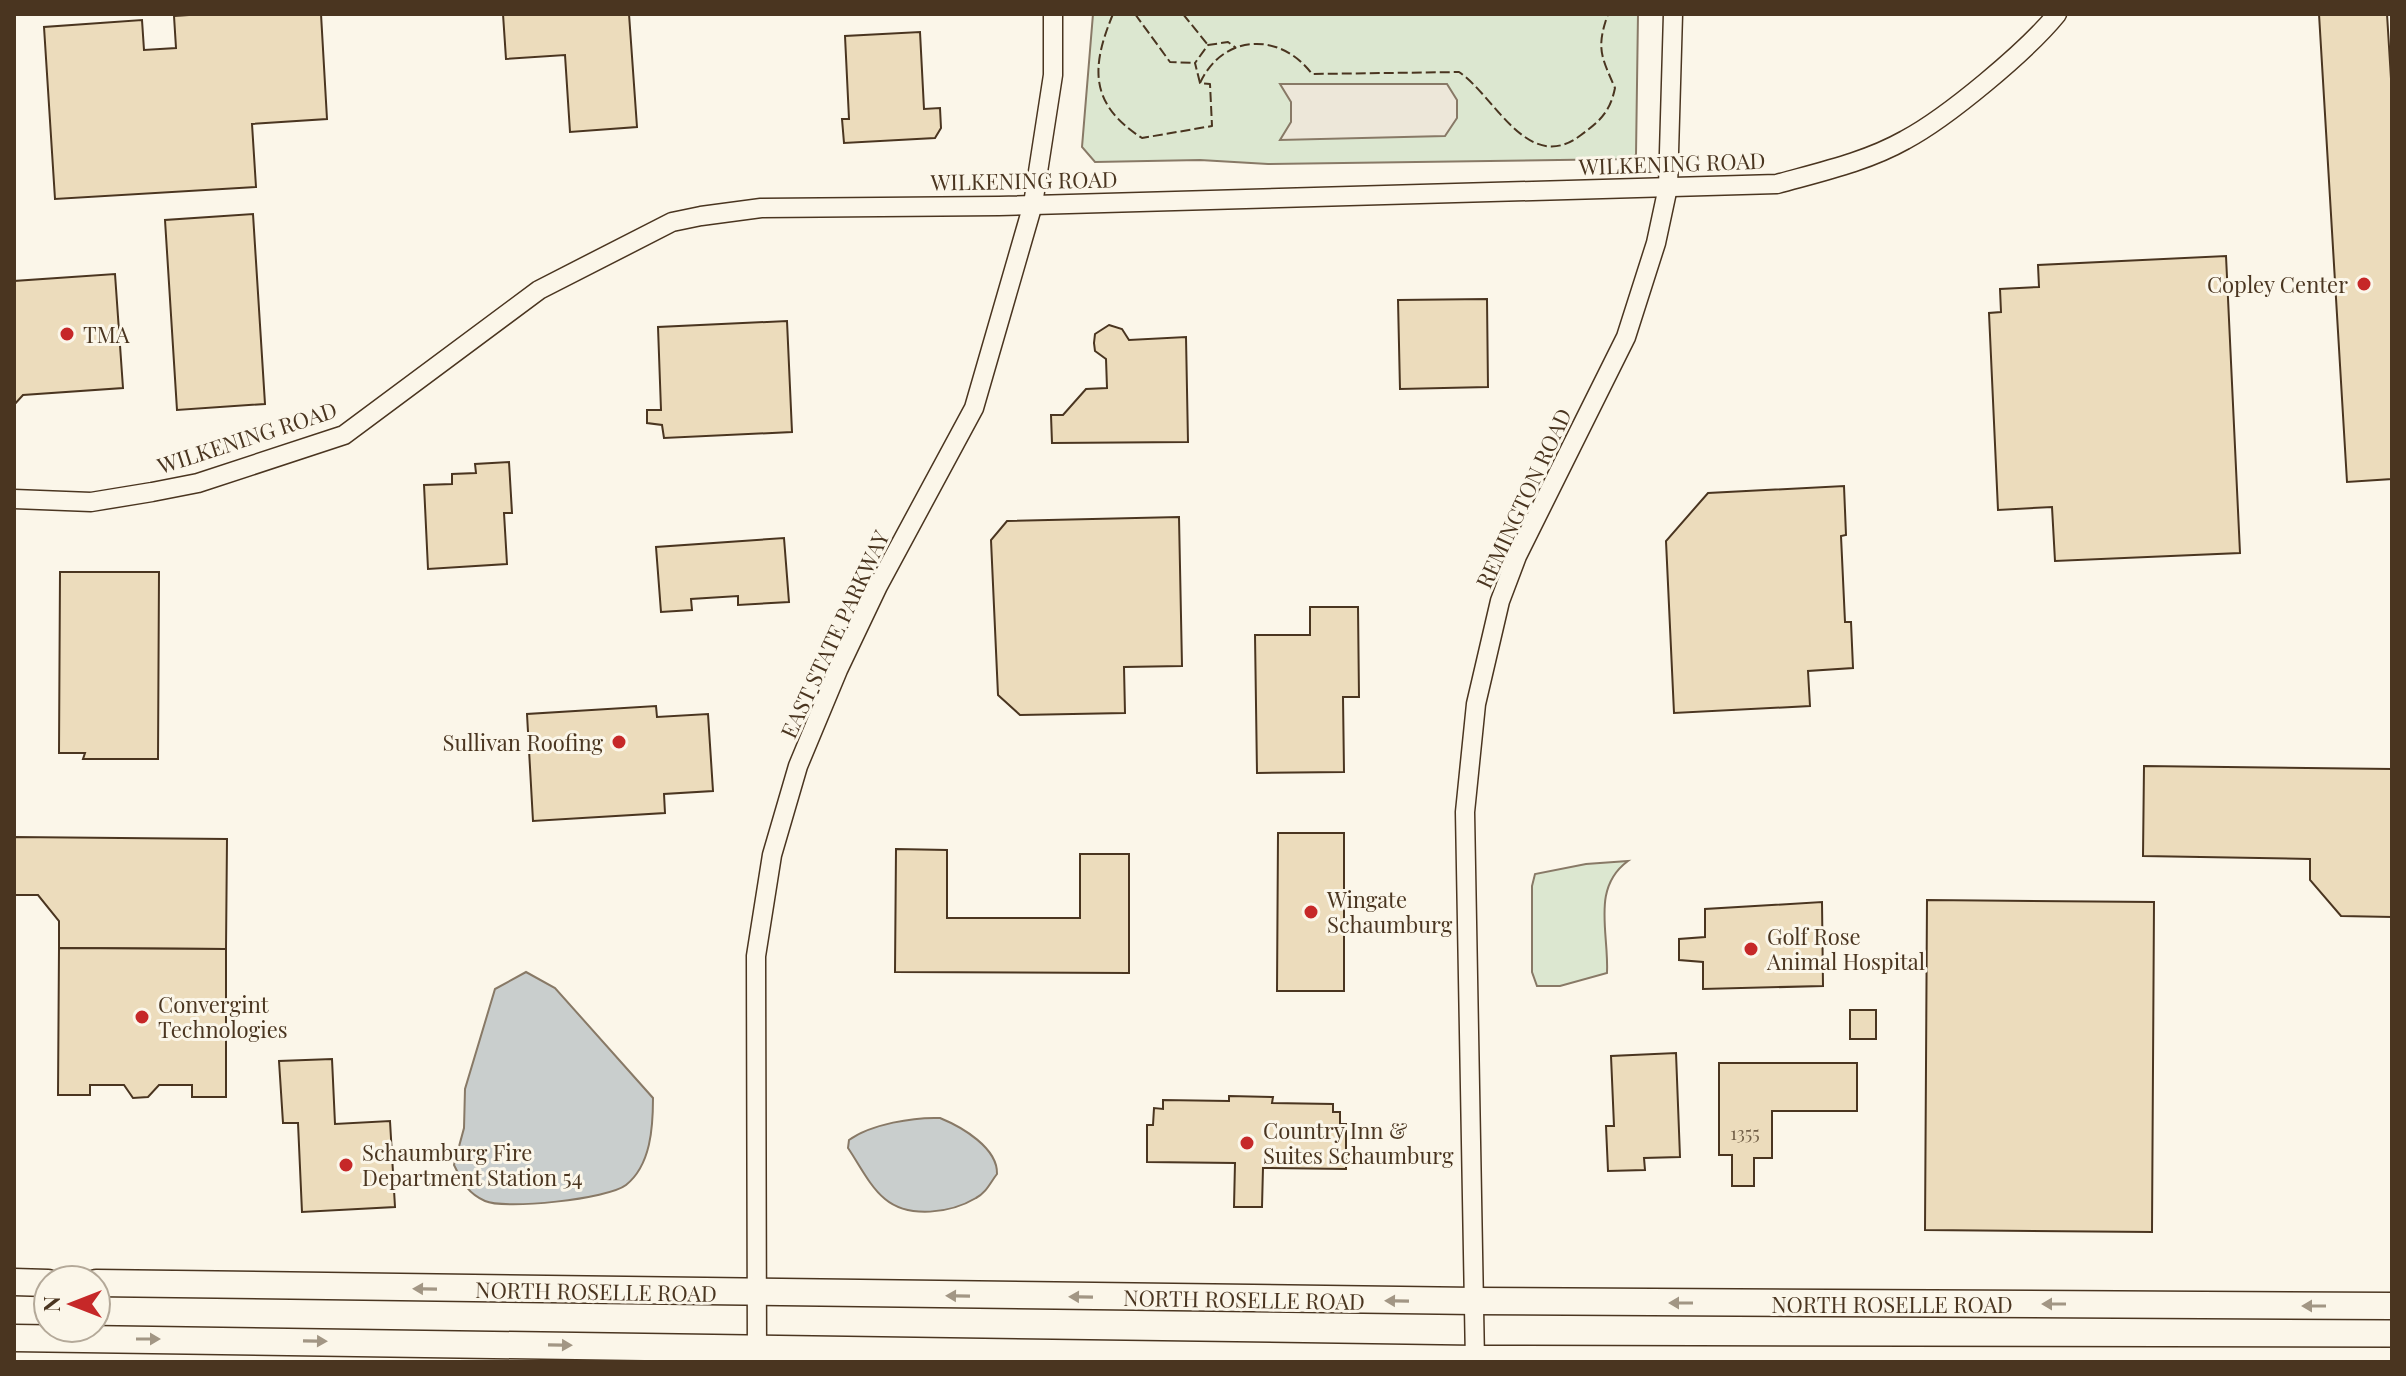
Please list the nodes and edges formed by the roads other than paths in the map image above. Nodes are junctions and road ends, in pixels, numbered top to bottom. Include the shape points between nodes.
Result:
1 (1053, 14) edge
2 (1673, 14) edge
3 (2057, 14) edge
4 (1668, 187) junction
5 (1033, 204) junction
6 (14, 499) edge
7 (112, 1283) edge
8 (755, 1294) junction
9 (1475, 1301) junction
10 (2392, 1306) edge
11 (14, 1338) edge
12 (381, 1352) edge
13 (756, 1356) edge
14 (1474, 1361) edge
15 (2392, 1361) edge

1 - 5 street, EAST STATE PARKWAY via 1053,75
2 - 4 street, REMINGTON ROAD
3 - 4 street, WILKENING ROAD via 1968,95 1906,140 1844,166 1777,184
4 - 5 street, WILKENING ROAD
4 - 9 street, REMINGTON ROAD via 1626,337 1517,556 1500,601 1476,704 1465,812
5 - 6 street, WILKENING ROAD via 761,208 672,222 539,290 344,435 198,483 152,492 91,502
5 - 8 street, EAST STATE PARKWAY via 974,408 838,670 798,766 772,855 756,956
8 -> 7 main road, NORTH ROSELLE ROAD
9 -> 8 main road, NORTH ROSELLE ROAD
8 - 13 street, EAST STATE PARKWAY
10 -> 9 main road, NORTH ROSELLE ROAD
9 - 14 street, REMINGTON ROAD
11 -> 12 main road
12 -> 13 main road
13 - 14 main road
14 - 15 main road

